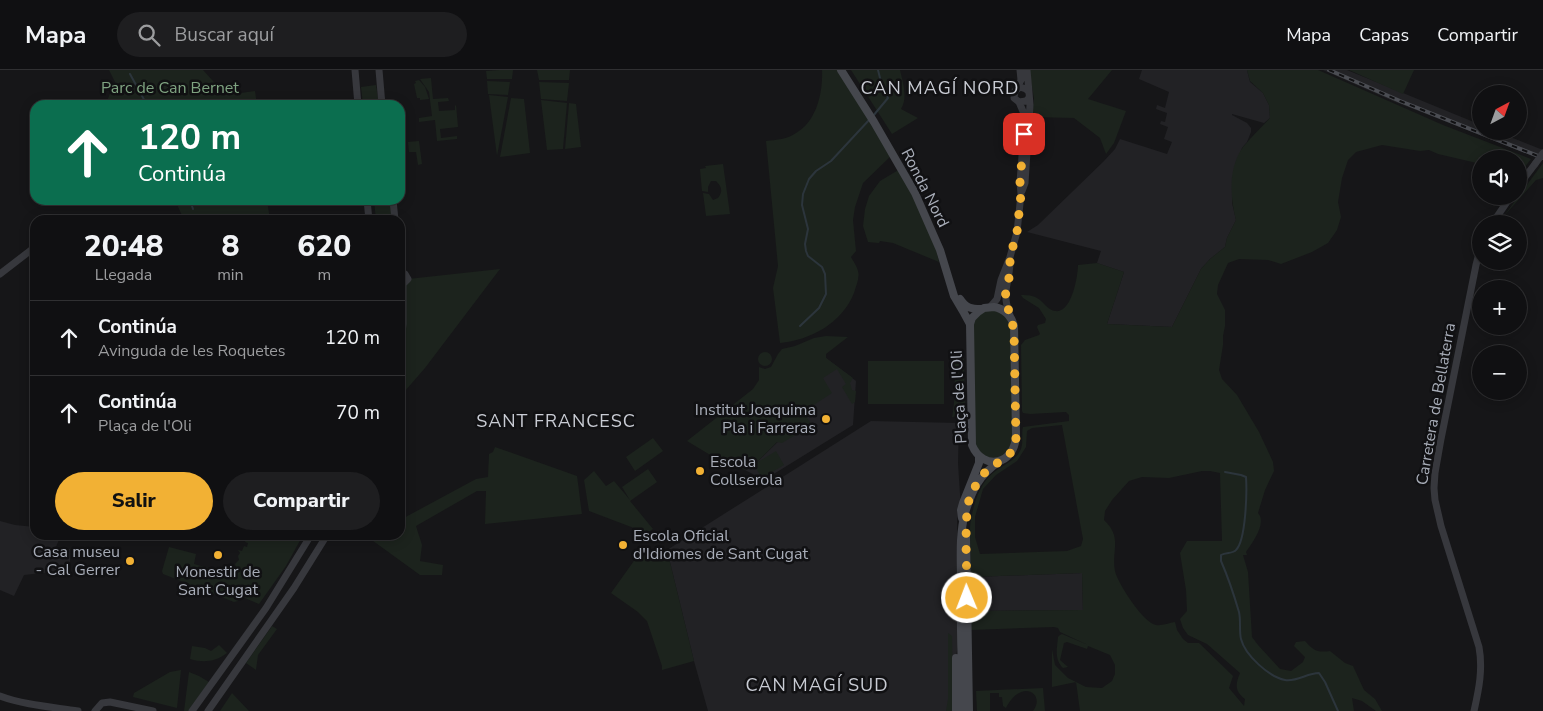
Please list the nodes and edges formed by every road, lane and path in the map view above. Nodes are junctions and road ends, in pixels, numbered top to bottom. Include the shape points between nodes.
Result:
1 (355, 70) edge
2 (379, 70) edge
3 (841, 70) edge
4 (846, 70) edge
5 (1020, 70) edge
6 (1027, 70) edge
7 (1017, 88) junction
8 (1029, 95) junction
9 (358, 100) edge
10 (382, 100) edge
11 (1019, 102) junction
12 (873, 116) junction
13 (1543, 153) edge
14 (905, 171) junction
15 (1527, 174) edge
16 (1021, 194) junction
17 (30, 251) edge
18 (1010, 257) junction
19 (1475, 270) edge
20 (0, 274) edge
21 (991, 306) junction
22 (982, 309) junction
23 (1010, 317) junction
24 (970, 324) junction
25 (979, 456) junction
26 (1000, 461) junction
27 (968, 505) junction
28 (962, 526) junction
29 (308, 540) edge
30 (325, 540) edge
31 (956, 658) dead end
32 (0, 696) edge
33 (116, 703) junction
34 (78, 711) edge
35 (96, 711) edge
36 (122, 711) edge
37 (153, 711) edge
38 (192, 711) edge
39 (208, 711) edge
40 (956, 711) edge
41 (963, 711) edge
42 (969, 711) edge
43 (1474, 711) edge

1 - 9 street
2 - 10 street
3 - 12 main road, Ronda Nord
4 - 12 main road, Ronda Nord
5 - 7 street via 1021,80
6 - 8 street
7 - 8 street via 1023,87
7 - 11 street via 1014,98
8 - 11 street via 1026,102
8 - 16 street via 1026,183
11 - 16 street via 1025,116
12 - 14 main road, Ronda Nord
13 - 15 street, bridge
14 - 22 main road, Ronda Nord via 935,227 958,296 967,307
14 - 24 main road, Ronda Nord via 933,232 954,296
16 - 18 street via 1017,232
17 - 20 street
18 - 21 street via 997,299
18 - 23 street via 1005,297
19 - 43 street, Carretera de Bellaterra via 1434,488 1438,516 1481,654 1482,669
21 - 22 main road
21 - 23 main road via 1003,309
22 - 24 main road
23 - 26 main road via 1014,330 1016,442 1011,453
24 - 25 main road, Plaça de l'Oli via 972,442
25 - 26 main road, Plaça de l'Oli
25 - 28 main road via 961,510
26 - 27 main road via 980,478
27 - 28 main road
27 - 42 main road
28 - 41 main road via 960,629
29 - 38 street via 266,608
30 - 39 street
31 - 40 main road
32 - 34 street
33 - 35 street via 102,703
33 - 36 street
33 - 37 street

